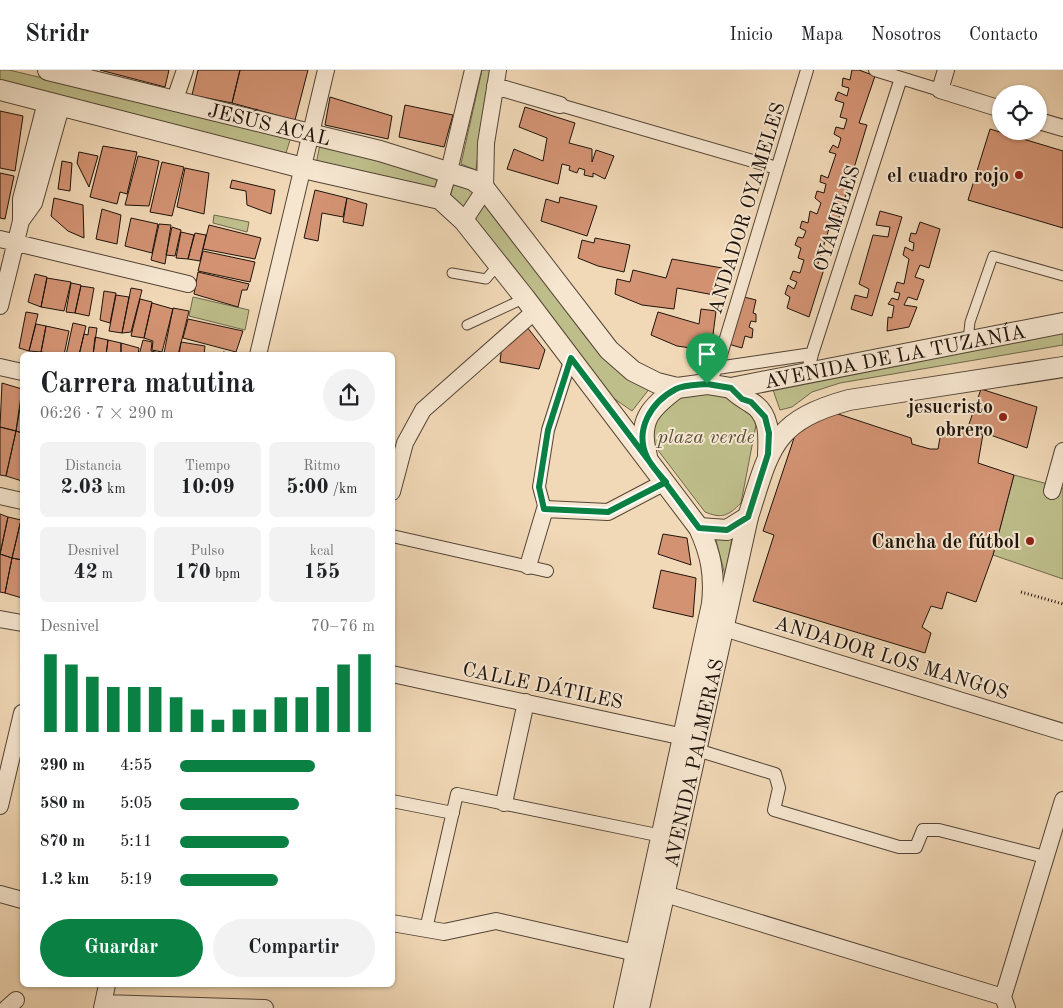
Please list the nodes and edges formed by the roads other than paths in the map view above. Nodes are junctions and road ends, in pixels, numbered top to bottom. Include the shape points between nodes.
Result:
1 (48, 70) edge
2 (185, 70) edge
3 (326, 70) edge
4 (474, 70) edge
5 (807, 70) edge
6 (875, 70) edge
7 (946, 70) edge
8 (496, 78) edge
9 (901, 78) junction
10 (0, 90) edge
11 (940, 90) junction
12 (174, 102) junction
13 (54, 105) junction
14 (560, 105) joint
15 (992, 106) edge
16 (1047, 123) edge
17 (1063, 128) edge
18 (310, 134) junction
19 (302, 168) junction
20 (777, 168) junction
21 (449, 172) junction
22 (485, 189) junction
23 (440, 199) junction
24 (464, 221) junction
25 (8, 241) edge
26 (498, 264) junction
27 (452, 273) dead end
28 (1063, 276) edge
29 (188, 284) dead end
30 (530, 304) junction
31 (0, 306) edge
32 (1063, 323) edge
33 (466, 325) dead end
34 (968, 340) junction
35 (259, 352) edge
36 (571, 358) junction
37 (810, 362) junction
38 (0, 367) edge
39 (1063, 367) edge
40 (20, 372) edge
41 (712, 376) junction
42 (677, 388) junction
43 (731, 388) junction
44 (1063, 451) edge
45 (768, 454) junction
46 (647, 458) junction
47 (395, 481) edge
48 (666, 482) junction
49 (1052, 491) dead end
50 (0, 496) edge
51 (20, 501) edge
52 (544, 509) junction
53 (748, 517) junction
54 (699, 528) junction
55 (395, 537) edge
56 (528, 566) junction
57 (547, 571) dead end
58 (0, 619) edge
59 (20, 622) edge
60 (716, 625) junction
61 (395, 675) edge
62 (526, 702) junction
63 (20, 721) edge
64 (1063, 732) edge
65 (690, 744) junction
66 (1063, 800) edge
67 (395, 802) edge
68 (504, 804) junction
69 (0, 806) edge
70 (453, 814) junction
71 (662, 836) junction
72 (1046, 857) junction
73 (657, 892) junction
74 (0, 894) edge
75 (20, 899) edge
76 (395, 924) edge
77 (426, 929) junction
78 (636, 953) junction
79 (107, 987) edge
80 (1005, 1002) edge
81 (102, 1006) edge
82 (265, 1008) edge
83 (624, 1008) edge
84 (640, 1008) edge

1 - 12 street, JESÚS ACAL
2 - 12 street
3 - 18 street
4 - 21 street
5 - 20 street, ANDADOR OYAMELES
6 - 9 street
7 - 11 street
8 - 14 street
8 - 22 street via 486,143
9 - 11 street
9 - 37 street, OYAMELES
10 - 13 street, JESÚS ACAL
11 - 15 street
12 - 18 street, JESÚS ACAL
13 - 19 street, JESÚS ACAL
13 - 25 street via 21,199 21,221
14 - 20 street
16 - 17 street
18 - 19 street
18 - 21 street, JESÚS ACAL
19 - 23 street, JESÚS ACAL
19 - 35 street
20 - 41 street, ANDADOR OYAMELES
21 - 22 street, JESÚS ACAL via 473,180
21 - 23 street
22 - 24 street
22 - 42 street, AVENIDA DE LA TUZANÍA via 609,350 633,372
23 - 24 street
24 - 26 street
25 - 29 street
25 - 31 street
26 - 27 lane via 486,279
26 - 30 street
28 - 34 lane via 992,256 970,322
30 - 33 lane
30 - 36 street
30 - 47 street via 423,410 405,443
32 - 34 street, AVENIDA DE LA TUZANÍA
34 - 37 street, AVENIDA DE LA TUZANÍA
36 - 46 street
36 - 52 street via 548,430 539,487
37 - 41 street
37 - 43 street, AVENIDA DE LA TUZANÍA
38 - 40 street
39 - 45 street, AVENIDA DE LA TUZANÍA via 849,400 820,408 782,433
41 - 42 street, AVENIDA DE LA TUZANÍA
41 - 43 street, AVENIDA DE LA TUZANÍA
42 - 46 street via 655,404 643,426 642,440
43 - 45 street via 765,417 769,433
44 - 49 street
45 - 53 street, AVENIDA DE LA TUZANÍA
46 - 48 street
48 - 52 street via 608,512
48 - 54 street
50 - 51 street
52 - 56 street
53 - 54 street via 727,530
53 - 60 street, AVENIDA PALMERAS
54 - 60 street, AVENIDA PALMERAS via 709,550 713,570
55 - 56 street
56 - 57 street
58 - 59 street
60 - 64 street, ANDADOR LOS MANGOS
60 - 65 street, AVENIDA PALMERAS
61 - 62 street, CALLE DÁTILES
62 - 65 street, CALLE DÁTILES
62 - 68 street
63 - 69 street
65 - 71 street, AVENIDA PALMERAS
65 - 72 street via 774,774 779,788 774,810 899,847 916,847 923,830 939,830
65 - 73 street, AVENIDA PALMERAS
66 - 72 street
67 - 70 street
68 - 70 street via 458,794
68 - 71 street
70 - 77 street
71 - 73 street, AVENIDA PALMERAS
72 - 80 street
73 - 78 street, AVENIDA PALMERAS
73 - 80 street
73 - 84 street, AVENIDA PALMERAS
74 - 75 street
76 - 77 street
77 - 78 street via 444,932 496,921
78 - 83 street, AVENIDA PALMERAS
79 - 81 street
81 - 82 street

